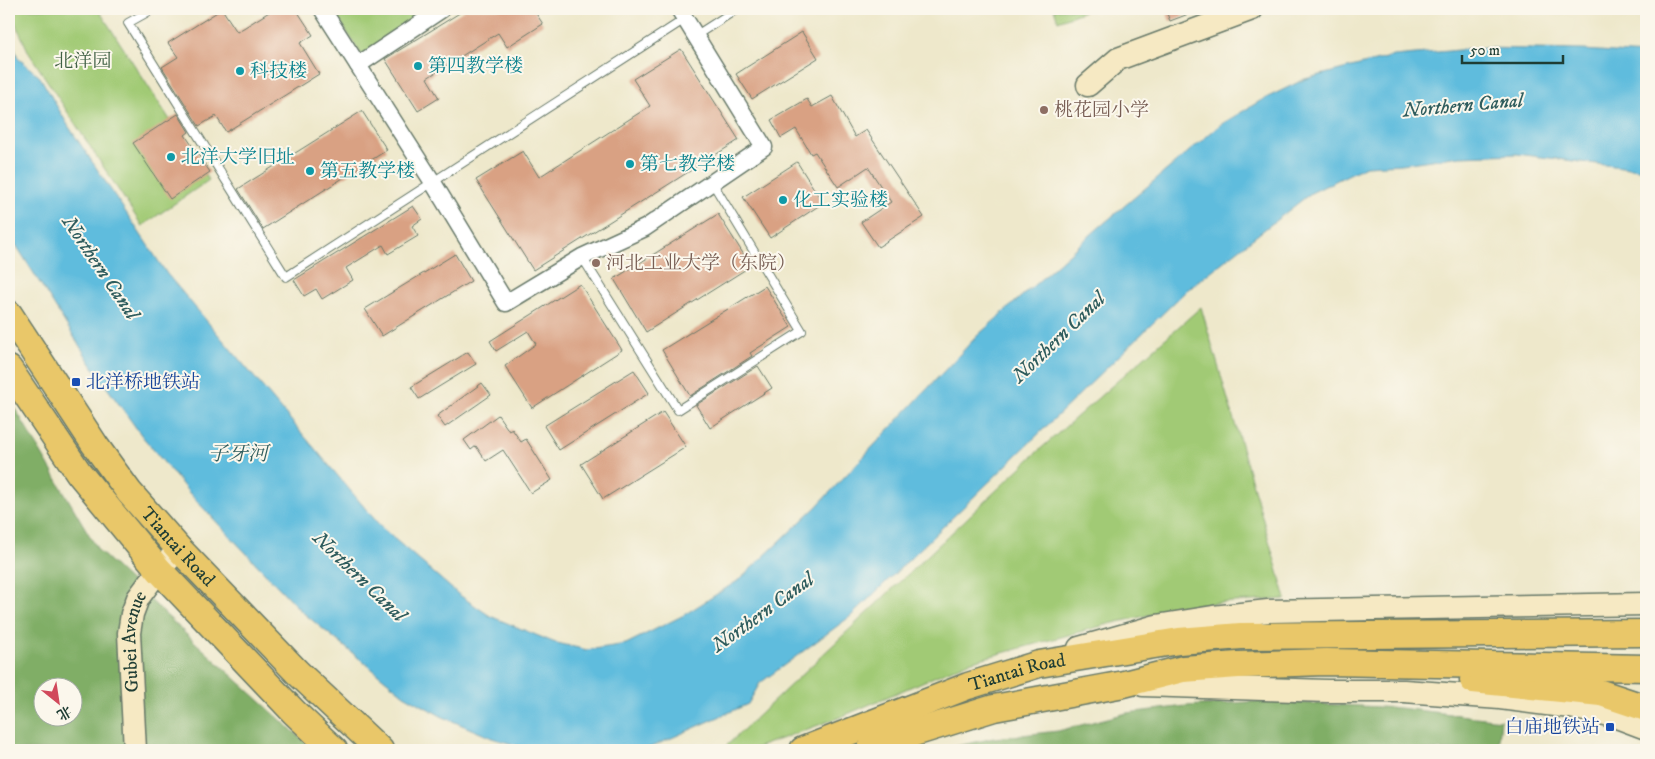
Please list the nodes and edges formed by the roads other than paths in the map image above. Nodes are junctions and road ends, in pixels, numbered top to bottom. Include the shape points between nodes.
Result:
1 (153, 9) edge
2 (322, 9) edge
3 (442, 9) edge
4 (737, 9) edge
5 (1252, 9) edge
6 (682, 14) edge
7 (695, 36) junction
8 (358, 65) junction
9 (1088, 85) dead end
10 (432, 182) junction
11 (712, 182) junction
12 (582, 257) junction
13 (9, 314) edge
14 (9, 369) edge
15 (185, 555) junction
16 (165, 576) junction
17 (1646, 604) edge
18 (1646, 633) edge
19 (1039, 664) junction
20 (1238, 665) junction
21 (1646, 668) edge
22 (1124, 684) junction
23 (1646, 708) edge
24 (1646, 728) edge
25 (135, 750) edge
26 (146, 750) edge
27 (334, 750) edge
28 (380, 750) edge
29 (803, 750) edge
30 (870, 750) edge

1 - 10 lane via 128,23 286,277
2 - 8 street
3 - 8 street
4 - 7 lane
5 - 9 street via 1118,59
6 - 7 street
6 - 10 lane
7 - 11 street via 764,147
8 - 10 street
10 - 12 street via 506,303
11 - 12 street via 645,228
11 - 12 lane via 802,331 678,410
13 - 15 main road, Tiantai Road via 129,492
14 - 16 main road, Tiantai Road via 79,473
15 - 16 street, Gubei Avenue
15 - 28 main road, Tiantai Road via 297,672
16 - 25 street, Gubei Avenue via 138,598 132,614 129,634
16 - 26 street, Gubei Avenue via 143,622 141,639
16 - 27 main road, Tiantai Road
17 - 19 street via 1268,612 1214,617 1156,626 1076,649
18 - 19 main road, Tiantai Road via 1241,636 1179,641
19 - 29 main road, Tiantai Road via 968,686
20 - 21 main road via 1326,662
20 - 22 main road, Tiantai Road via 1183,669
20 - 23 main road via 1437,677 1601,693
22 - 24 street via 1404,691 1500,698 1614,716
22 - 30 main road, Tiantai Road via 994,708

